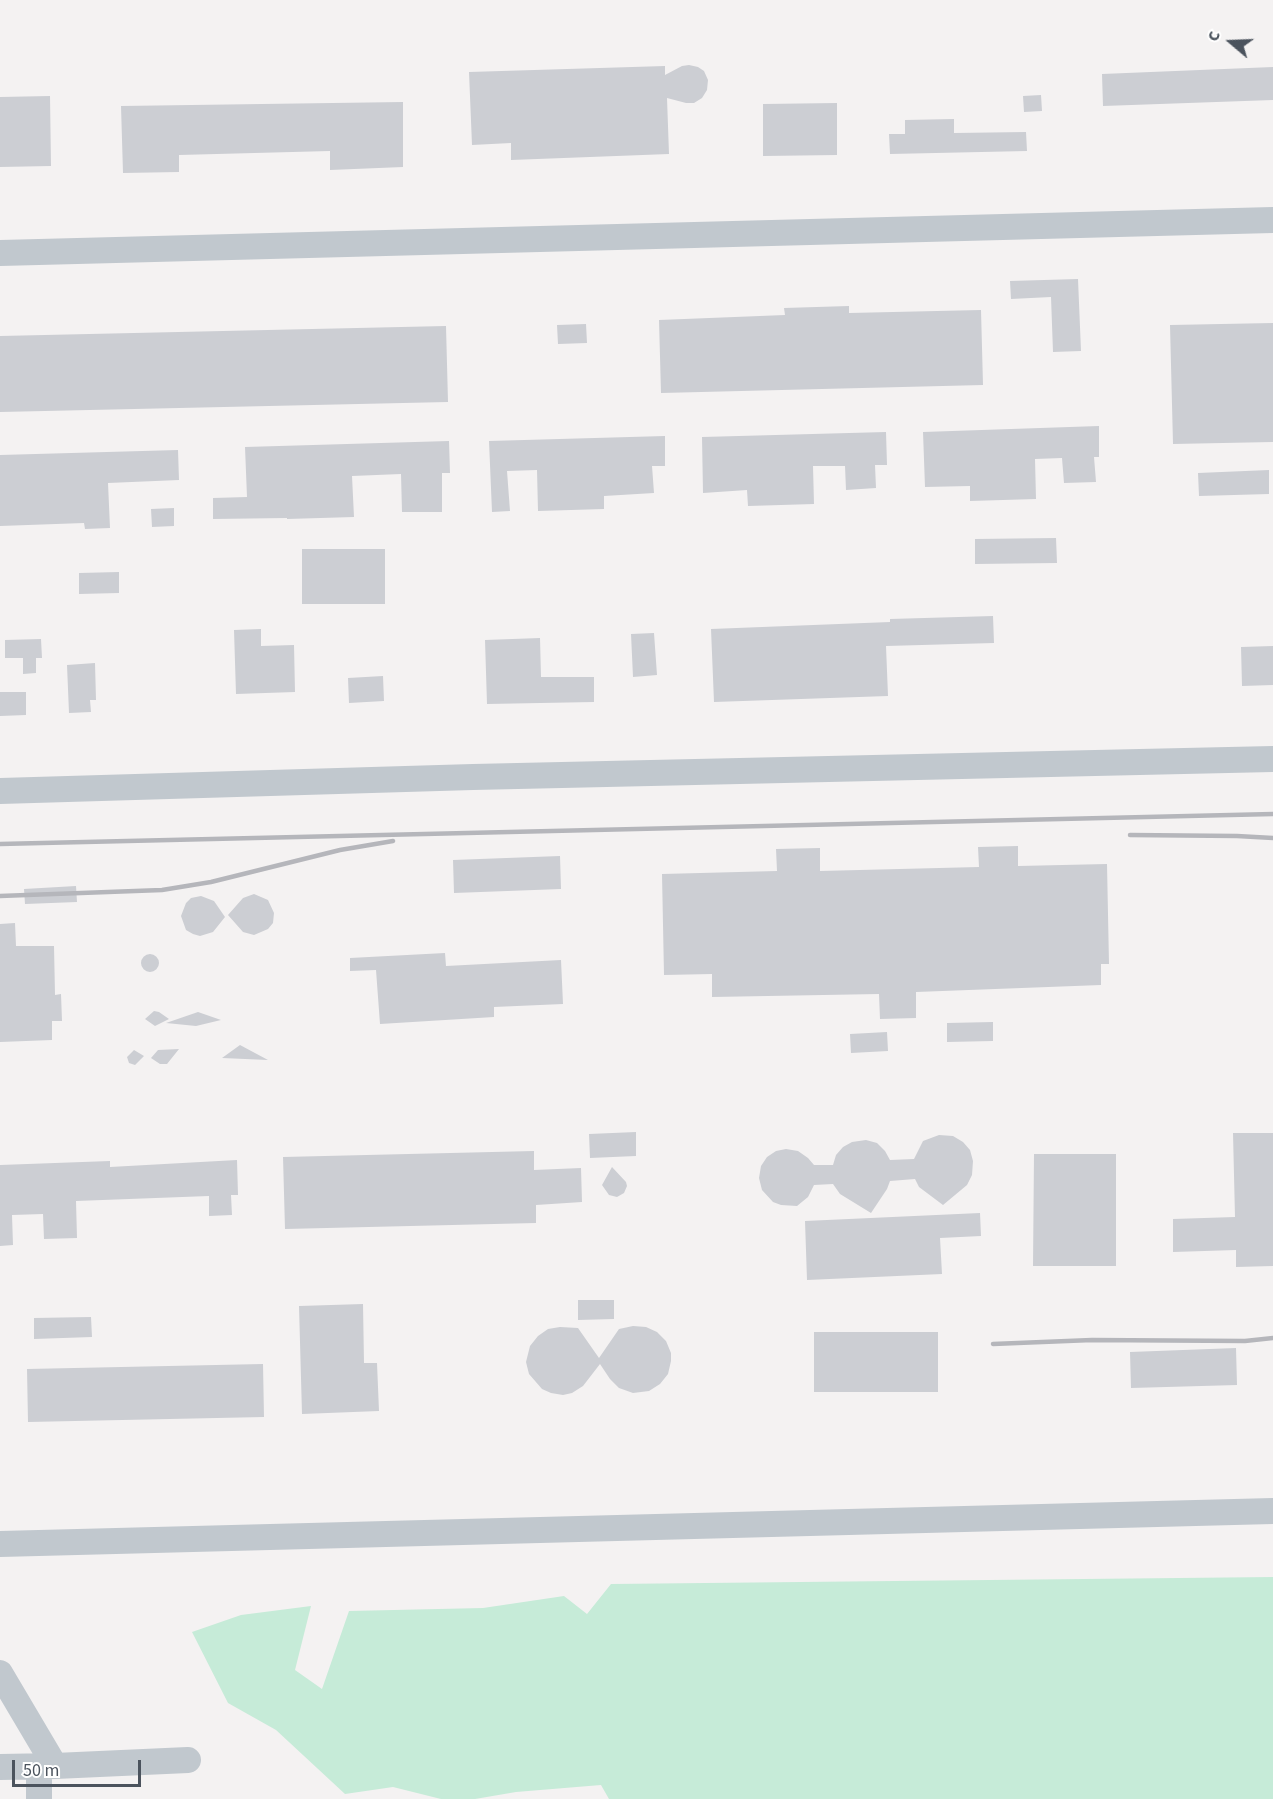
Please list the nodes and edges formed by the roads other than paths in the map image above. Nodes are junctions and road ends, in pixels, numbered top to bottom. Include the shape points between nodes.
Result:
1 (1273, 220) edge
2 (0, 253) edge
3 (1273, 759) edge
4 (0, 791) edge
5 (1273, 1511) edge
6 (0, 1544) edge
7 (0, 1673) edge
8 (188, 1760) dead end
9 (47, 1766) junction
10 (0, 1767) edge
11 (39, 1799) edge

1 - 2 street
3 - 4 street
5 - 6 street
7 - 9 street
8 - 9 street
9 - 10 street
9 - 11 street

